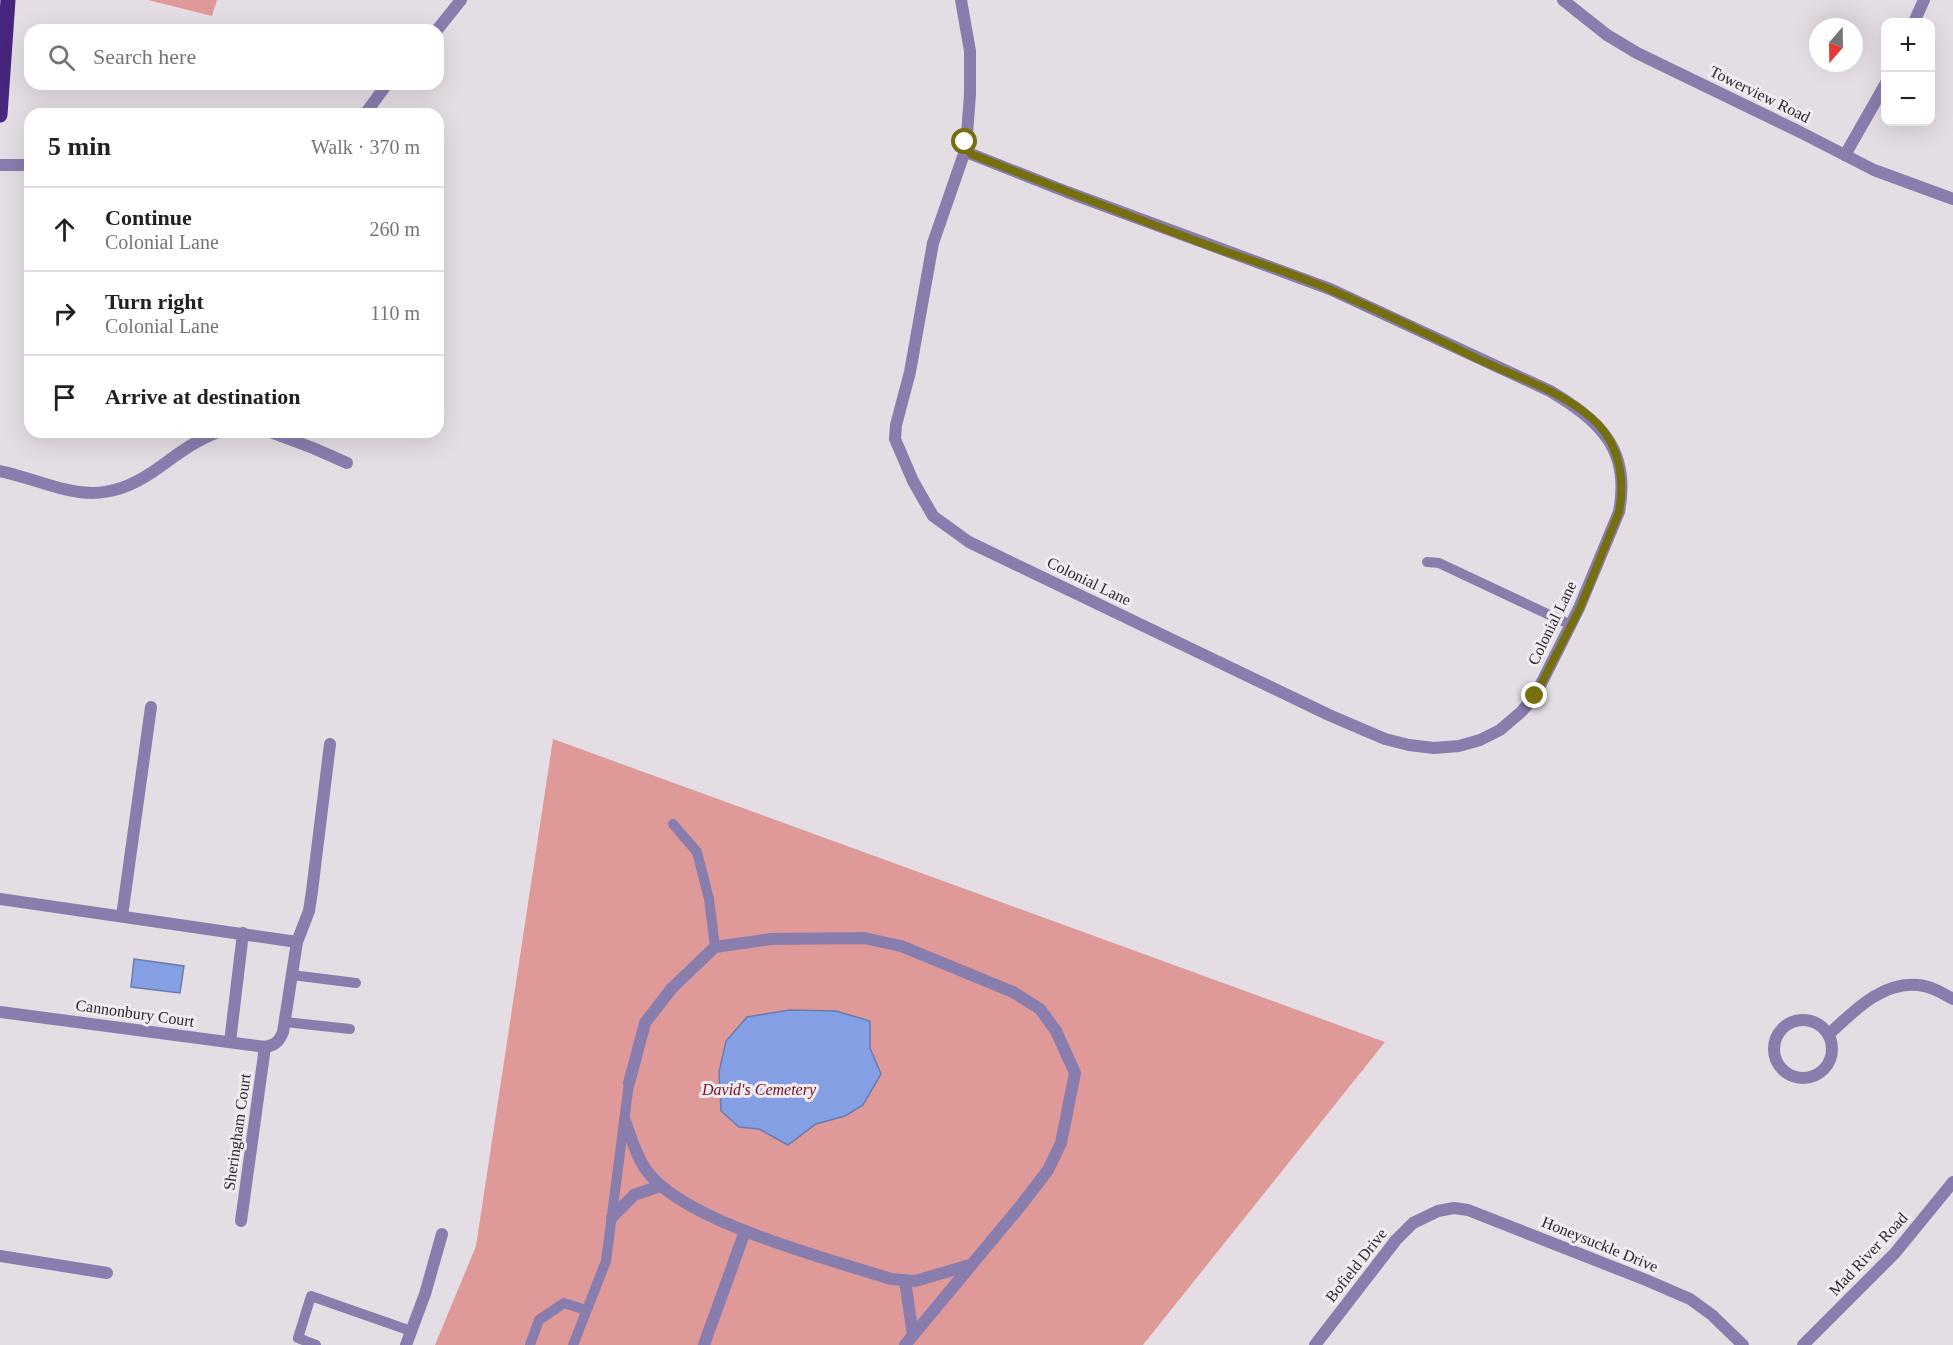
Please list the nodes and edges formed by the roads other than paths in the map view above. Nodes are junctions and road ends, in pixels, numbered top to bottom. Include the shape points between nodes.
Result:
1 (8, 0) edge
2 (461, 0) edge
3 (961, 0) edge
4 (1563, 0) edge
5 (1924, 0) edge
6 (4, 18) edge
7 (1916, 18) edge
8 (442, 24) edge
9 (383, 90) edge
10 (1881, 93) edge
11 (369, 108) edge
12 (0, 115) edge
13 (966, 148) junction
14 (1845, 155) junction
15 (0, 165) edge
16 (24, 165) edge
17 (1953, 199) edge
18 (202, 438) edge
19 (289, 438) edge
20 (347, 463) dead end
21 (0, 471) edge
22 (1427, 562) dead end
23 (1571, 625) junction
24 (151, 707) dead end
25 (330, 744) dead end
26 (673, 824) dead end
27 (0, 899) edge
28 (122, 916) junction
29 (243, 933) junction
30 (297, 942) junction
31 (715, 947) junction
32 (292, 975) junction
33 (356, 983) dead end
34 (1953, 999) edge
35 (0, 1012) edge
36 (285, 1022) junction
37 (350, 1029) dead end
38 (1828, 1034) junction
39 (230, 1042) junction
40 (265, 1047) junction
41 (629, 1083) joint
42 (625, 1121) junction
43 (1953, 1182) edge
44 (660, 1186) junction
45 (1430, 1213) joint
46 (612, 1218) junction
47 (241, 1221) dead end
48 (745, 1232) junction
49 (442, 1234) dead end
50 (0, 1257) edge
51 (971, 1265) junction
52 (107, 1273) dead end
53 (905, 1281) junction
54 (586, 1310) junction
55 (411, 1331) junction
56 (913, 1335) junction
57 (316, 1345) edge
58 (406, 1345) edge
59 (530, 1345) edge
60 (573, 1345) edge
61 (704, 1345) edge
62 (905, 1345) edge
63 (1314, 1345) edge
64 (1743, 1345) edge
65 (1803, 1345) edge

1 - 6 main road
2 - 8 street
3 - 13 street, Colonial Lane via 970,51
4 - 14 street, Towerview Road via 1606,36 1636,53
5 - 7 street
6 - 12 main road
9 - 11 street
10 - 14 street
13 - 23 street, Colonial Lane via 971,154 1067,192 1330,290 1550,391 1581,411 1607,436 1617,455 1622,495 1619,512
13 - 23 street, Colonial Lane via 933,243 895,439 913,480 933,516 942,524 969,542 1235,672 1385,739 1409,745 1459,746 1500,730 1535,696
14 - 17 street, Towerview Road
15 - 16 street
18 - 21 street via 138,482 98,494 77,493
19 - 20 street
22 - 23 lane via 1439,563
24 - 28 street
25 - 30 street via 309,911
26 - 31 lane via 697,852 709,899
27 - 28 street
28 - 29 street
29 - 30 street
29 - 39 street
30 - 32 street
31 - 41 street via 672,988 645,1023
31 - 51 street via 771,939 864,938 901,946 1013,992 1040,1009 1056,1031 1075,1073 1061,1143 1048,1170
32 - 33 lane
32 - 36 street
34 - 38 street via 1934,988 1905,985 1864,1002
35 - 39 street, Cannonbury Court
36 - 37 lane
36 - 40 street via 280,1040
38 - 38 street via 1832,1056 1819,1074 1797,1078 1778,1065 1775,1042 1788,1024 1810,1021 1821,1025
39 - 40 street, Cannonbury Court
40 - 47 street, Sheringham Court
41 - 42 lane
42 - 44 street via 645,1170
42 - 46 lane
43 - 65 street, Mad River Road via 1895,1253
44 - 46 street via 634,1195
44 - 48 street via 698,1210
45 - 63 street, Bofield Drive via 1396,1240
45 - 64 street, Honeysuckle Drive via 1454,1208 1468,1210 1646,1280 1690,1299
46 - 54 lane via 606,1261
48 - 53 street
48 - 61 street
49 - 55 street
50 - 52 street
51 - 53 street
51 - 56 street
53 - 56 street
54 - 59 lane via 564,1303 539,1320
54 - 60 lane
55 - 57 lane via 311,1296 298,1338
55 - 58 street
56 - 62 street

